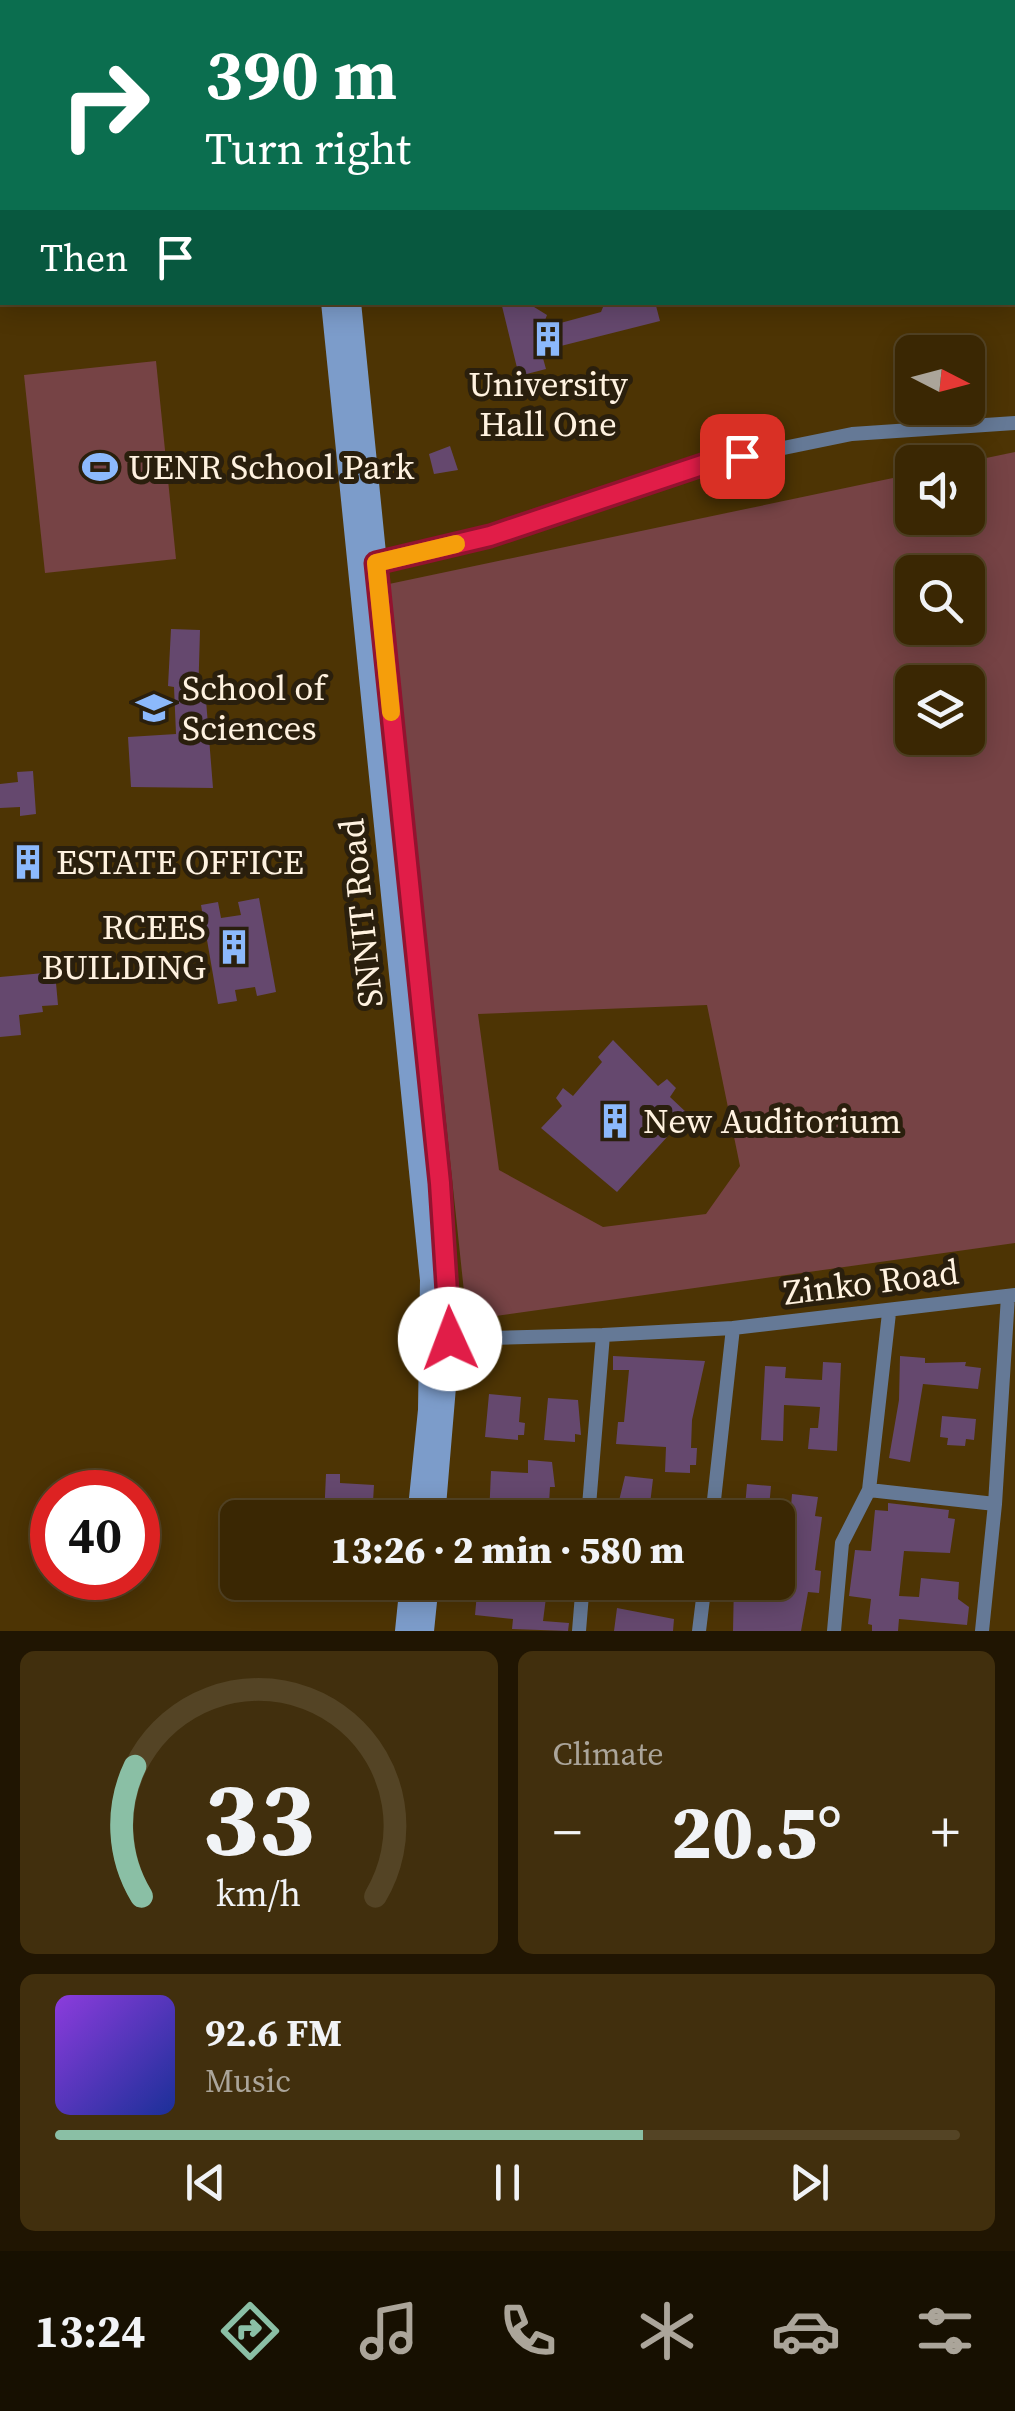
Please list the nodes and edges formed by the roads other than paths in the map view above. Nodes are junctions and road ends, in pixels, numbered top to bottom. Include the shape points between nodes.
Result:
1 (331, 305) edge
2 (351, 305) edge
3 (1015, 422) edge
4 (376, 563) junction
5 (386, 759) junction
6 (389, 785) junction
7 (1011, 1295) edge
8 (889, 1313) junction
9 (733, 1328) junction
10 (603, 1335) junction
11 (450, 1339) junction
12 (869, 1490) junction
13 (419, 1500) edge
14 (437, 1500) edge
15 (589, 1500) edge
16 (714, 1500) edge
17 (995, 1504) junction
18 (408, 1600) edge
19 (427, 1600) edge
20 (582, 1600) edge
21 (703, 1600) edge
22 (405, 1631) edge
23 (424, 1631) edge
24 (579, 1631) edge
25 (699, 1631) edge
26 (834, 1631) edge
27 (982, 1631) edge

1 - 5 street, SNNIT Road
2 - 4 street, SNNIT Road
3 - 4 street via 852,434 705,464 502,532
4 - 5 street, SNNIT Road
5 - 6 street, SNNIT Road
6 - 11 street, SNNIT Road via 440,1183
6 - 13 street, SNNIT Road via 430,1280
7 - 8 street, Zinko Road
7 - 17 street
8 - 9 street, Zinko Road
8 - 12 street
9 - 10 street, Zinko Road
9 - 16 street
10 - 11 street, Zinko Road
10 - 15 street
11 - 14 street, SNNIT Road
12 - 17 street
12 - 26 street via 842,1542
17 - 27 street
18 - 22 street
19 - 23 street
20 - 24 street
21 - 25 street

